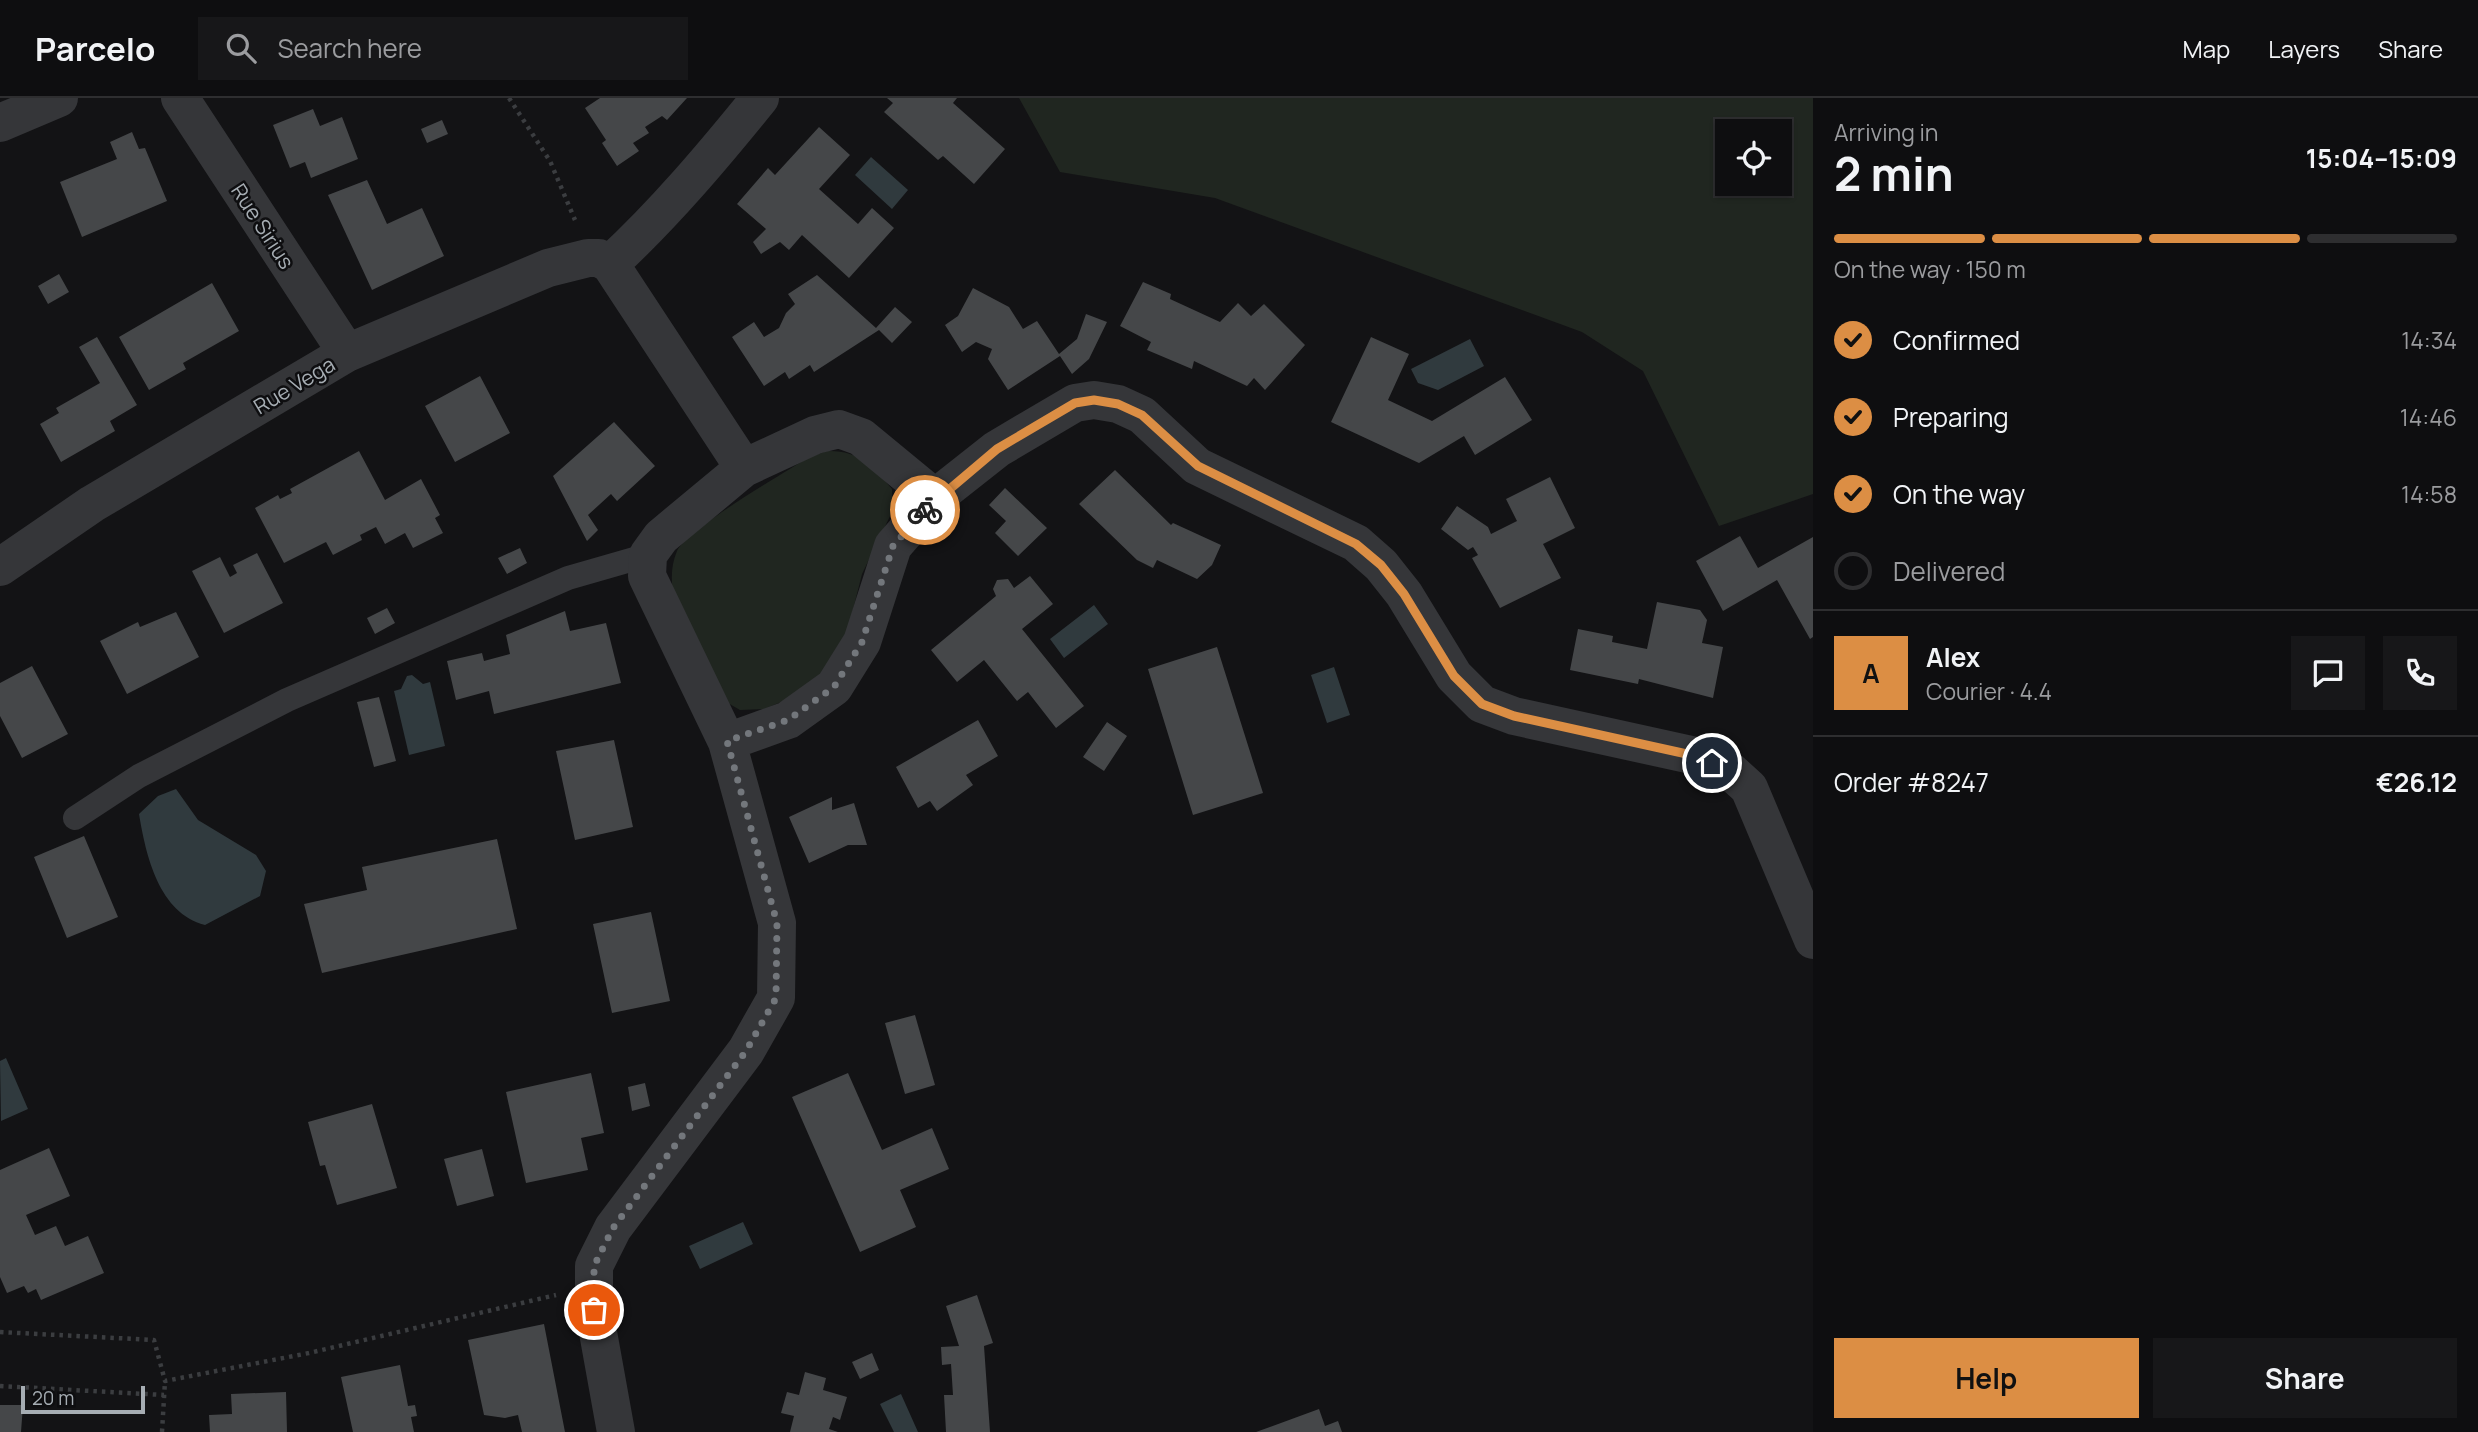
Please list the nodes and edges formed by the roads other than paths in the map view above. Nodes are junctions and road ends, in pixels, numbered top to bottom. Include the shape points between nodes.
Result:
1 (59, 98) edge
2 (180, 98) edge
3 (760, 98) edge
4 (0, 123) edge
5 (599, 261) junction
6 (347, 353) junction
7 (744, 468) junction
8 (935, 498) junction
9 (648, 555) junction
10 (0, 567) edge
11 (727, 741) junction
12 (75, 818) dead end
13 (1813, 940) edge
14 (616, 1432) edge

1 - 4 street
2 - 6 street, Rue Sirius
3 - 5 street via 645,232
5 - 6 street, Rue Vega via 548,268
5 - 7 street
6 - 10 street, Rue Vega via 92,504
7 - 8 street via 815,435 839,429 861,438
7 - 9 street via 661,537
8 - 11 street via 893,546 862,642 834,687 788,720
8 - 13 street via 997,449 1075,403 1118,404 1142,415 1198,466 1356,544 1381,565 1454,676 1482,704 1514,716 1696,756 1728,769 1749,788
9 - 11 street via 647,576
9 - 12 lane via 568,578 287,700 139,776
11 - 14 street via 777,923 776,998 746,1051 613,1228 594,1266 594,1310

